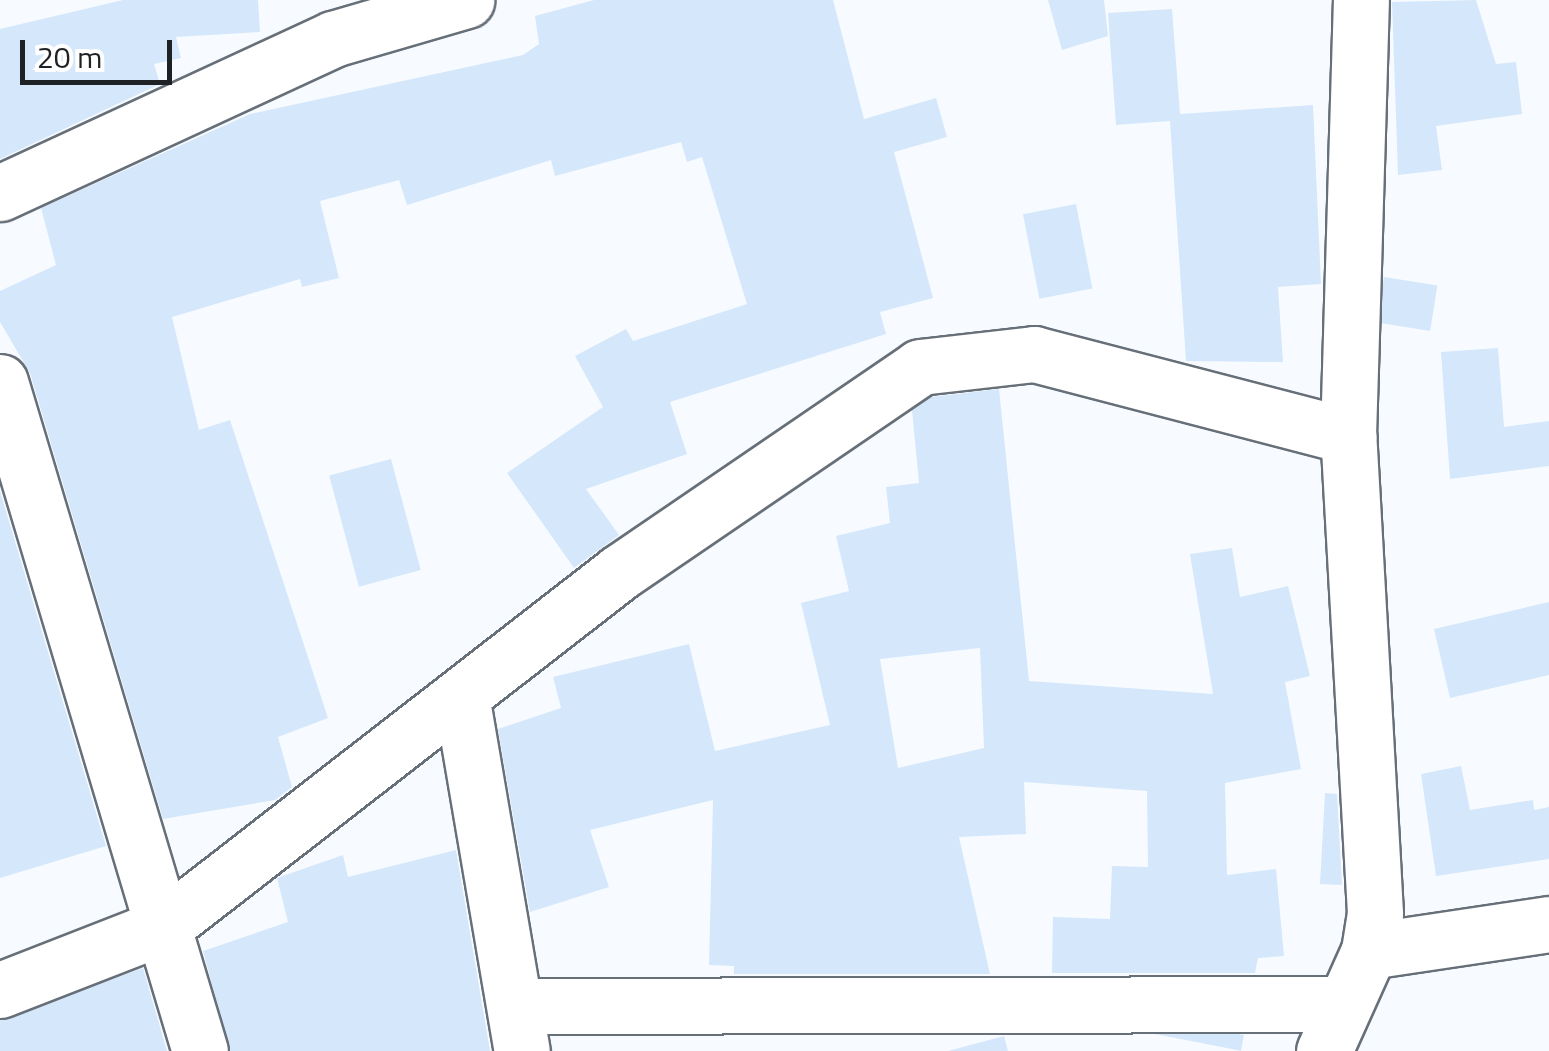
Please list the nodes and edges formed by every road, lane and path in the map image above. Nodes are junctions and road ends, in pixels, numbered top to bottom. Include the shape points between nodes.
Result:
1 (466, 0) edge
2 (1364, 1) edge
3 (0, 193) edge
4 (0, 382) edge
5 (1348, 436) junction
6 (462, 701) junction
7 (1549, 924) edge
8 (164, 926) junction
9 (1369, 951) junction
10 (0, 990) edge
11 (1332, 1027) edge
12 (521, 1028) edge
13 (200, 1051) edge

1 - 3 street via 333,38
2 - 5 street
4 - 8 street
5 - 6 street via 1034,354 920,367 620,572
5 - 9 street via 1374,913
6 - 8 street
6 - 12 street
7 - 9 street
8 - 10 street
8 - 13 street
9 - 11 street
11 - 12 street

